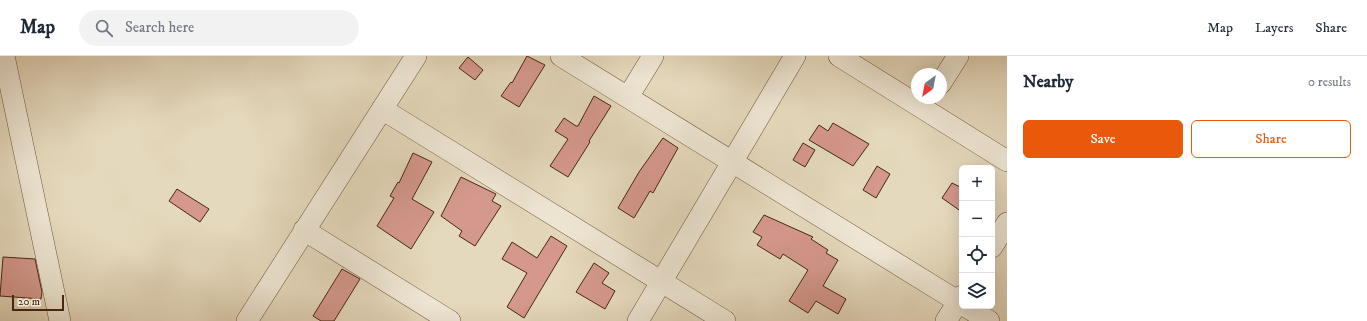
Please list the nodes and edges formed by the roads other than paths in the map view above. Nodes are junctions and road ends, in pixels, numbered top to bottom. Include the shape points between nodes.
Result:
1 (4, 56) edge
2 (416, 56) edge
3 (561, 56) edge
4 (653, 56) edge
5 (795, 56) edge
6 (839, 56) edge
7 (958, 56) edge
8 (947, 73) edge
9 (911, 95) edge
10 (628, 97) junction
11 (928, 104) edge
12 (382, 109) junction
13 (1007, 161) edge
14 (732, 162) junction
15 (1007, 223) edge
16 (304, 230) junction
17 (995, 242) edge
18 (661, 282) junction
19 (959, 300) edge
20 (959, 306) edge
21 (972, 309) edge
22 (60, 321) edge
23 (247, 321) edge
24 (450, 321) edge
25 (638, 321) edge
26 (725, 321) edge
27 (946, 321) edge
28 (989, 321) edge

1 - 22 street
2 - 12 street
3 - 10 street
4 - 10 street
5 - 14 street
6 - 9 street
7 - 8 street
10 - 14 street
11 - 13 street
12 - 16 street
12 - 18 street
14 - 18 street
14 - 19 street
15 - 17 street
16 - 23 street
16 - 24 street
18 - 25 street
18 - 26 street
20 - 27 street
21 - 28 street

